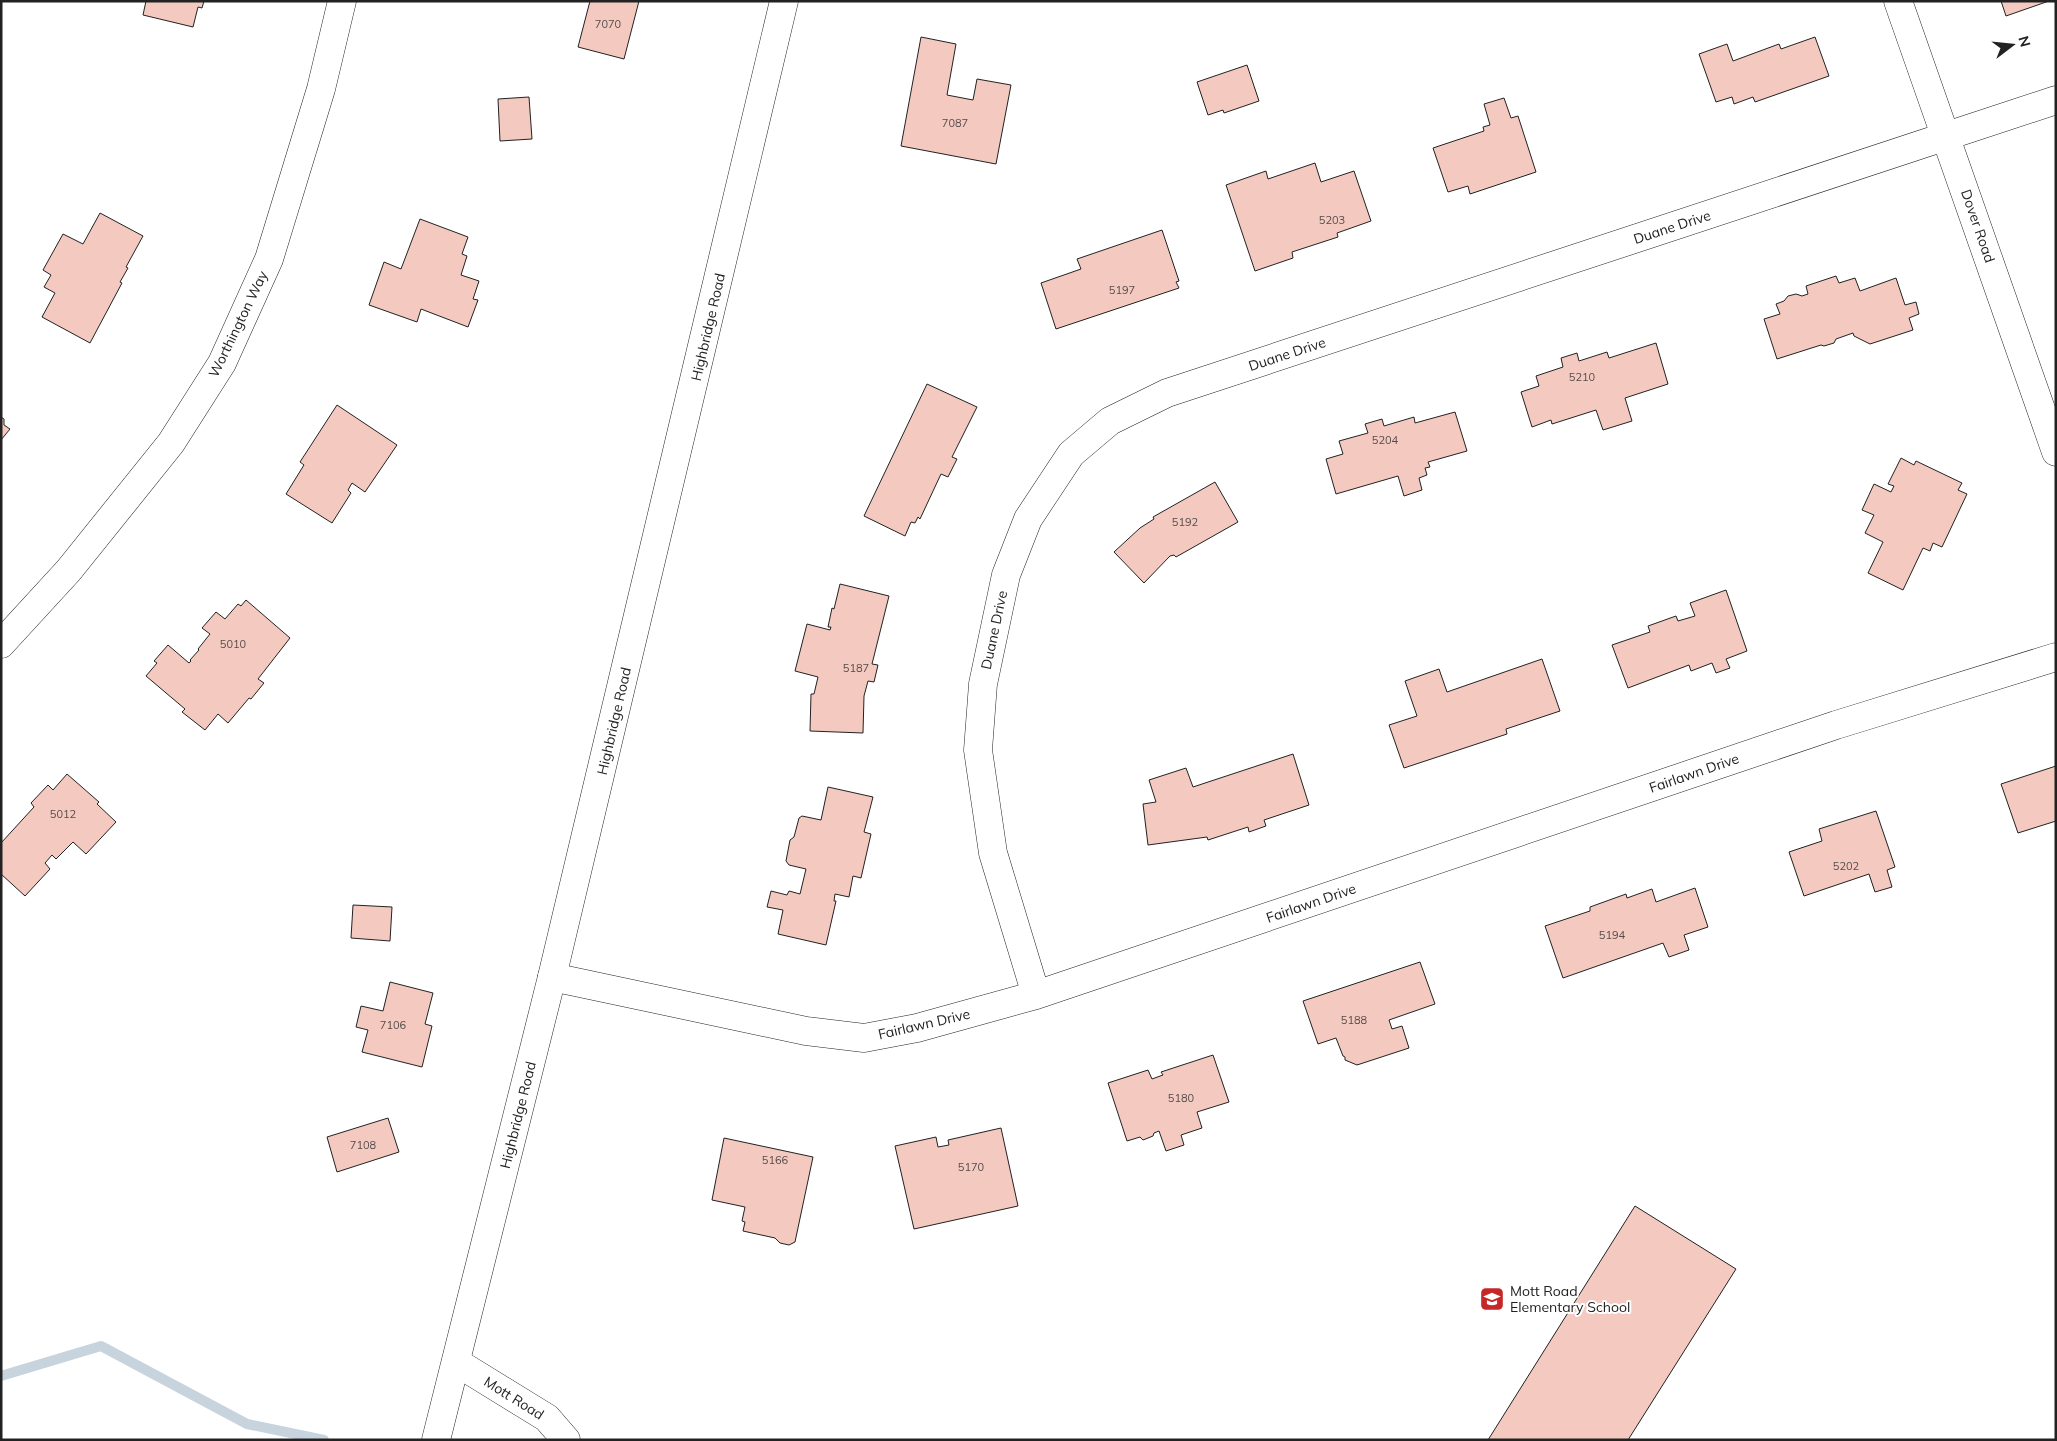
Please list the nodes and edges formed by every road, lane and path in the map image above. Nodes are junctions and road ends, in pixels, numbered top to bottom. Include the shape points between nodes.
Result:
1 (342, 1) edge
2 (784, 1) edge
3 (1898, 1) edge
4 (2056, 100) edge
5 (1946, 136) junction
6 (2056, 452) edge
7 (1, 644) edge
8 (2056, 657) edge
9 (552, 977) junction
10 (1036, 995) junction
11 (456, 1362) junction
12 (436, 1440) edge
13 (566, 1440) edge

1 - 7 main road, Worthington Way via 321,90 269,258 222,363 171,443 69,570
2 - 9 main road, Highbridge Road
3 - 5 main road, Dover Road
4 - 5 main road, Duane Drive
5 - 6 main road, Dover Road
5 - 10 main road, Duane Drive via 1167,393 1110,421 1070,454 1028,520 1006,575 983,684 978,750 992,853
8 - 10 main road, Fairlawn Drive via 1836,726
9 - 10 main road, Fairlawn Drive via 806,1031 864,1038 917,1028
9 - 11 main road, Highbridge Road
11 - 12 main road, Highbridge Road
11 - 13 main road, Mott Road via 547,1418

